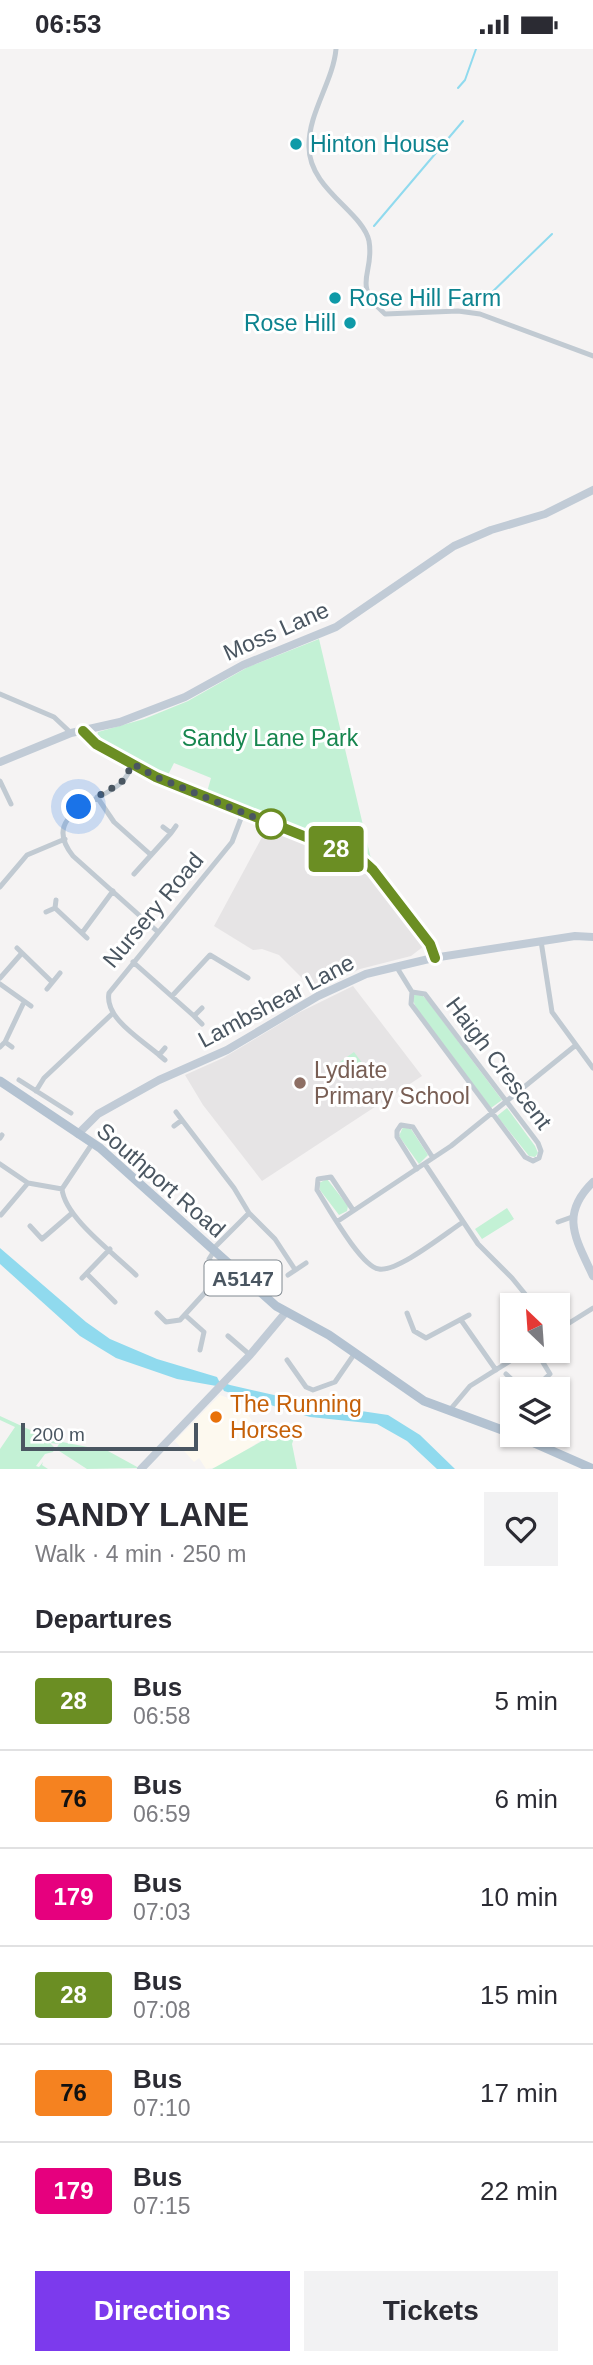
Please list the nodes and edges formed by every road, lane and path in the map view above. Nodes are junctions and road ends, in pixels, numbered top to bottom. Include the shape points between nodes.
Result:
1 (336, 49) edge
2 (593, 356) edge
3 (593, 490) edge
4 (0, 694) edge
5 (83, 731) junction
6 (71, 733) junction
7 (0, 762) edge
8 (133, 764) junction
9 (0, 781) edge
10 (97, 797) junction
11 (11, 804) dead end
12 (243, 813) junction
13 (176, 826) dead end
14 (163, 827) dead end
15 (171, 833) junction
16 (65, 839) junction
17 (151, 855) junction
18 (134, 874) dead end
19 (0, 887) edge
20 (113, 891) junction
21 (56, 899) dead end
22 (55, 908) junction
23 (46, 912) dead end
24 (158, 932) junction
25 (593, 937) edge
26 (541, 941) junction
27 (17, 948) dead end
28 (22, 953) junction
29 (435, 958) junction
30 (133, 962) junction
31 (396, 966) junction
32 (60, 973) dead end
33 (242, 974) junction
34 (0, 978) edge
35 (248, 978) dead end
36 (51, 981) junction
37 (237, 983) dead end
38 (0, 984) edge
39 (47, 989) dead end
40 (412, 992) junction
41 (172, 996) junction
42 (24, 1002) junction
43 (31, 1006) dead end
44 (202, 1008) dead end
45 (113, 1013) junction
46 (194, 1016) junction
47 (202, 1024) dead end
48 (3, 1045) edge
49 (576, 1045) junction
50 (12, 1047) dead end
51 (165, 1048) dead end
52 (593, 1053) edge
53 (159, 1055) junction
54 (586, 1059) junction
55 (165, 1060) dead end
56 (593, 1067) edge
57 (19, 1080) dead end
58 (0, 1081) edge
59 (36, 1091) junction
60 (506, 1103) junction
61 (176, 1112) dead end
62 (71, 1113) dead end
63 (493, 1113) junction
64 (182, 1120) junction
65 (174, 1126) dead end
66 (78, 1134) junction
67 (92, 1144) junction
68 (433, 1158) junction
69 (0, 1164) edge
70 (425, 1164) junction
71 (417, 1169) junction
72 (593, 1182) edge
73 (28, 1183) junction
74 (62, 1189) junction
75 (0, 1203) edge
76 (6, 1207) junction
77 (353, 1210) junction
78 (249, 1213) junction
79 (71, 1214) junction
80 (1, 1215) edge
81 (572, 1217) junction
82 (338, 1221) junction
83 (463, 1222) junction
84 (558, 1222) dead end
85 (30, 1226) dead end
86 (110, 1249) junction
87 (214, 1250) junction
88 (306, 1263) dead end
89 (294, 1268) junction
90 (136, 1275) dead end
91 (221, 1275) junction
92 (288, 1275) dead end
93 (593, 1276) edge
94 (245, 1279) junction
95 (524, 1293) edge
96 (115, 1302) dead end
97 (593, 1308) edge
98 (286, 1312) junction
99 (158, 1313) dead end
100 (407, 1313) dead end
101 (185, 1315) junction
102 (469, 1315) dead end
103 (461, 1319) junction
104 (570, 1322) edge
105 (228, 1336) dead end
106 (200, 1350) dead end
107 (355, 1353) junction
108 (250, 1355) junction
109 (286, 1360) dead end
110 (507, 1363) edge
111 (496, 1370) junction
112 (506, 1374) dead end
113 (509, 1377) edge
114 (449, 1411) junction
115 (500, 1429) edge
116 (542, 1447) edge
117 (587, 1468) edge
118 (141, 1469) edge

1 - 2 street via 308,146 316,174 369,240 365,274 370,300 385,314 480,314
3 - 5 street, Moss Lane via 545,514 454,546 337,627 243,665 185,697
4 - 6 street via 54,717
5 - 6 street, Moss Lane
5 - 8 street via 96,744
6 - 7 street, Moss Lane
8 - 10 street via 121,783
8 - 12 street
9 - 11 street
10 - 16 street via 69,816
10 - 17 street via 114,822
12 - 24 street, Nursery Road via 232,842
12 - 29 street via 366,863 430,944
13 - 15 street
14 - 15 street
15 - 17 street
16 - 19 street via 27,855
16 - 20 street via 73,856
17 - 18 street
20 - 22 street via 84,935
20 - 24 street
21 - 22 street
22 - 23 street
24 - 30 street, Nursery Road
25 - 26 street, Lambshear Lane
26 - 29 street, Lambshear Lane
26 - 49 street via 552,1012
27 - 28 street
28 - 34 street
28 - 36 street
29 - 31 street, Lambshear Lane
30 - 41 street
30 - 45 street, Nursery Road via 108,993
31 - 40 street, Haigh Crescent
31 - 66 street, Lambshear Lane via 332,989 219,1054 159,1080 94,1116
32 - 36 street
33 - 35 street
33 - 37 street
33 - 41 street via 210,955
36 - 39 street
38 - 42 street
40 - 60 street, Haigh Crescent via 425,994
40 - 63 street, Haigh Crescent via 411,1004
41 - 46 street
42 - 43 street
42 - 48 street
44 - 46 street
45 - 53 street
45 - 59 street
46 - 47 street
48 - 50 street
49 - 54 street
49 - 60 street
51 - 53 street
52 - 54 street
53 - 55 street
54 - 56 street
57 - 59 street
58 - 66 main road, Southport Road / A5147
59 - 62 street
60 - 63 street
60 - 63 street, Haigh Crescent via 540,1147 539,1158 525,1157
61 - 64 street
63 - 68 street
64 - 65 street
64 - 78 street
66 - 67 main road, Southport Road / A5147
67 - 74 street
67 - 87 main road, Southport Road / A5147
68 - 70 street
68 - 71 street via 413,1126 401,1125 397,1137
69 - 73 street
70 - 71 street
70 - 83 street
71 - 77 street
72 - 81 street via 576,1202
73 - 74 street
73 - 76 street
74 - 79 street
75 - 76 street
76 - 80 street
77 - 82 street
77 - 82 street via 333,1179 320,1177 317,1190
78 - 87 street
78 - 89 street via 271,1234
79 - 85 street via 42,1239
79 - 86 street
81 - 84 street
81 - 93 street
82 - 83 street via 367,1263 382,1269 397,1265
83 - 95 street
86 - 90 street
86 - 96 street via 84,1276
87 - 91 street via 210,1261
87 - 94 main road, Southport Road / A5147
88 - 89 street
89 - 92 street
91 - 94 street via 235,1286
91 - 101 street
94 - 98 main road, Southport Road / A5147
97 - 104 street
98 - 107 main road, Southport Road / A5147
98 - 108 street
99 - 101 street via 166,1322
100 - 103 street via 422,1338
101 - 106 street via 204,1332
102 - 103 street
103 - 111 street
105 - 108 street
107 - 109 street via 335,1383 313,1390
107 - 114 main road, Southport Road / A5147 via 416,1397
108 - 118 street
110 - 111 street
111 - 114 street via 470,1387
112 - 113 street
114 - 115 main road, Southport Road / A5147
116 - 117 main road, Southport Road / A5147

